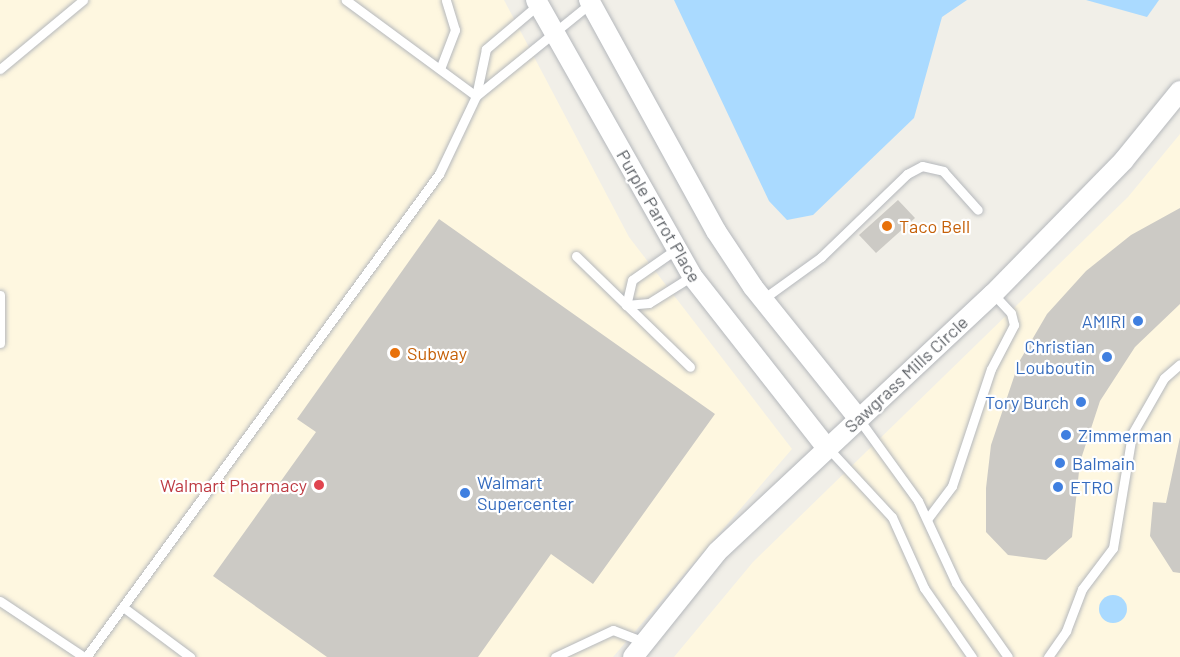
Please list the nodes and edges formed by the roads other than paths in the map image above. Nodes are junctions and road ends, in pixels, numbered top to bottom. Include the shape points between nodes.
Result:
1 (83, 0) edge
2 (345, 0) edge
3 (446, 0) edge
4 (540, 1) edge
5 (592, 1) edge
6 (557, 33) junction
7 (0, 69) edge
8 (440, 69) junction
9 (1180, 91) edge
10 (476, 96) junction
11 (978, 210) dead end
12 (675, 250) junction
13 (576, 256) dead end
14 (692, 276) junction
15 (993, 294) junction
16 (0, 295) edge
17 (763, 299) junction
18 (626, 304) junction
19 (0, 343) edge
20 (1180, 364) edge
21 (690, 368) dead end
22 (858, 418) junction
23 (826, 447) junction
24 (927, 518) junction
25 (0, 601) edge
26 (123, 607) junction
27 (639, 649) edge
28 (85, 657) edge
29 (190, 657) edge
30 (555, 657) edge
31 (972, 657) edge
32 (1008, 657) edge
33 (1048, 657) edge

1 - 7 lane
2 - 8 lane
3 - 8 lane via 455,30
4 - 6 street, Purple Parrot Place
4 - 10 lane via 486,49
5 - 6 lane
5 - 17 street via 716,231
6 - 10 lane via 514,60
6 - 12 street, Purple Parrot Place
8 - 10 lane
9 - 15 street, Sawgrass Mills Circle via 1124,160
10 - 26 lane via 439,174
11 - 17 lane via 943,171 922,166 907,174 821,257
12 - 14 street, Purple Parrot Place
12 - 18 lane via 632,280
13 - 18 lane
14 - 18 lane via 649,303
14 - 23 street, Purple Parrot Place
15 - 22 street, Sawgrass Mills Circle
15 - 24 lane via 1011,313 1014,325 991,369 952,486
16 - 19 lane
17 - 22 street
18 - 21 lane
20 - 33 lane via 1164,378 1132,434 1113,548 1082,589 1066,631
22 - 23 street, Sawgrass Mills Circle
22 - 24 lane
23 - 27 street, Sawgrass Mills Circle via 717,552
23 - 31 lane via 888,511 924,588
24 - 32 lane via 956,583
25 - 28 lane
26 - 28 lane
26 - 29 lane
27 - 30 lane via 613,630

